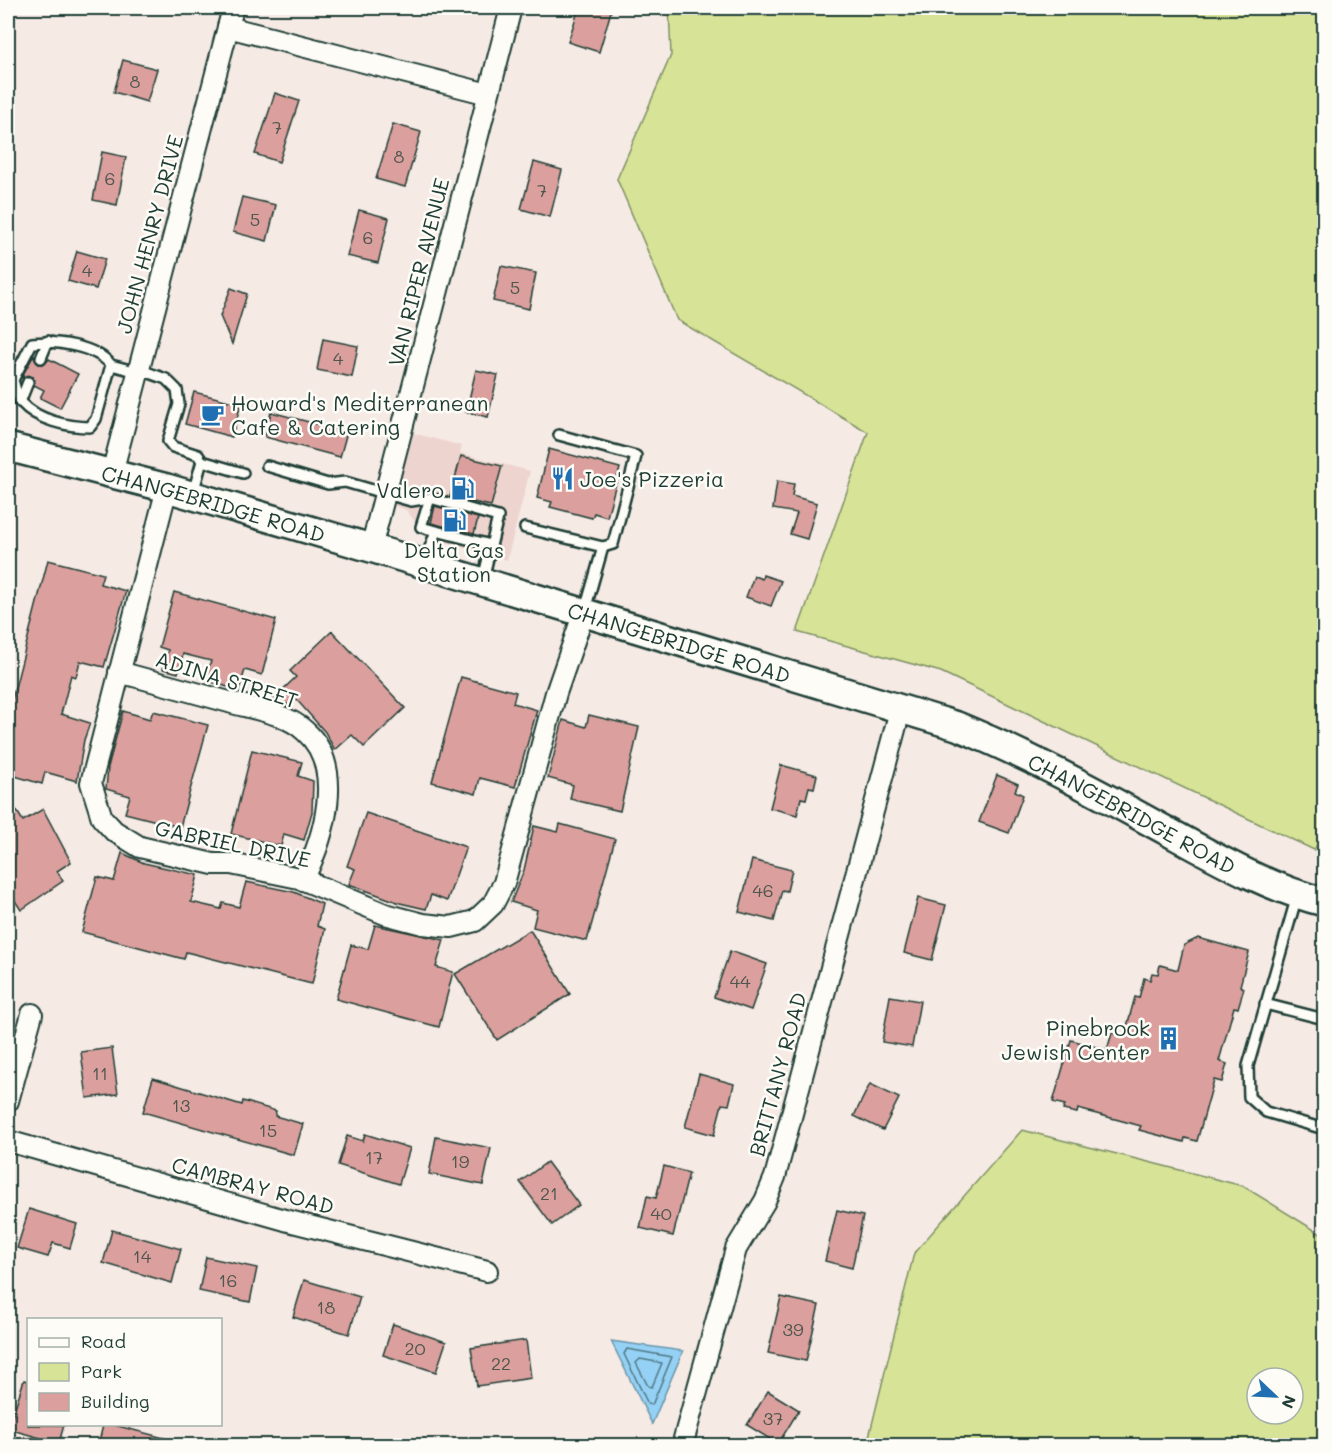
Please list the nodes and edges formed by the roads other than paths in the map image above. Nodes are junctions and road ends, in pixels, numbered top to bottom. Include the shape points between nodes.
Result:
1 (233, 8) edge
2 (511, 8) edge
3 (228, 27) junction
4 (489, 94) junction
5 (48, 341) junction
6 (41, 358) dead end
7 (111, 365) junction
8 (138, 370) junction
9 (28, 382) dead end
10 (20, 402) junction
11 (560, 435) dead end
12 (8, 447) edge
13 (202, 461) junction
14 (267, 466) dead end
15 (112, 473) junction
16 (243, 473) dead end
17 (179, 492) junction
18 (386, 495) junction
19 (429, 498) junction
20 (525, 528) dead end
21 (436, 531) junction
22 (491, 545) junction
23 (603, 547) junction
24 (371, 548) junction
25 (424, 564) junction
26 (482, 581) junction
27 (584, 612) junction
28 (119, 672) junction
29 (901, 707) junction
30 (303, 880) junction
31 (1298, 894) junction
32 (1324, 902) edge
33 (1264, 1004) junction
34 (32, 1014) dead end
35 (1324, 1019) edge
36 (8, 1101) edge
37 (1324, 1129) edge
38 (8, 1141) edge
39 (487, 1271) dead end
40 (682, 1446) edge

1 - 3 street, JOHN HENRY DRIVE
2 - 4 street, VAN RIPER AVENUE
3 - 4 street
3 - 8 street, JOHN HENRY DRIVE
4 - 18 street, VAN RIPER AVENUE
5 - 6 lane
5 - 7 lane via 104,355
5 - 10 lane via 32,343 13,381
7 - 8 lane
7 - 10 lane via 96,419 90,427 41,417
8 - 13 lane via 166,379 177,390 178,404 168,441 173,447 198,455
8 - 15 street, JOHN HENRY DRIVE
9 - 10 lane
11 - 23 lane via 636,456 613,544
12 - 15 main road, CHANGEBRIDGE ROAD
13 - 16 lane
13 - 17 lane
14 - 18 lane via 328,484 345,482
15 - 17 main road, CHANGEBRIDGE ROAD
17 - 24 main road, CHANGEBRIDGE ROAD
17 - 28 street, GABRIEL DRIVE
18 - 19 lane via 411,501
18 - 24 street, VAN RIPER AVENUE
19 - 21 lane via 421,526
19 - 22 lane via 498,517
20 - 23 lane
21 - 22 lane
21 - 25 lane
22 - 26 lane
23 - 27 lane
24 - 25 main road, CHANGEBRIDGE ROAD
25 - 26 main road, CHANGEBRIDGE ROAD
26 - 27 main road, CHANGEBRIDGE ROAD
27 - 29 main road, CHANGEBRIDGE ROAD
27 - 30 street, GABRIEL DRIVE via 556,693 504,883 485,913 463,925 423,924 385,914
28 - 30 street, ADINA STREET via 269,713 295,723 313,739 327,773 327,797 318,845
28 - 30 street, GABRIEL DRIVE via 91,783 102,818 126,840 152,850
29 - 31 main road, CHANGEBRIDGE ROAD via 1012,749 1200,850
29 - 40 street, BRITTANY ROAD via 775,1177 736,1249
31 - 32 main road, CHANGEBRIDGE ROAD
31 - 33 lane
33 - 35 lane
33 - 37 lane via 1248,1066 1249,1097 1266,1112
34 - 36 street
38 - 39 street, CAMBRAY ROAD via 285,1220

